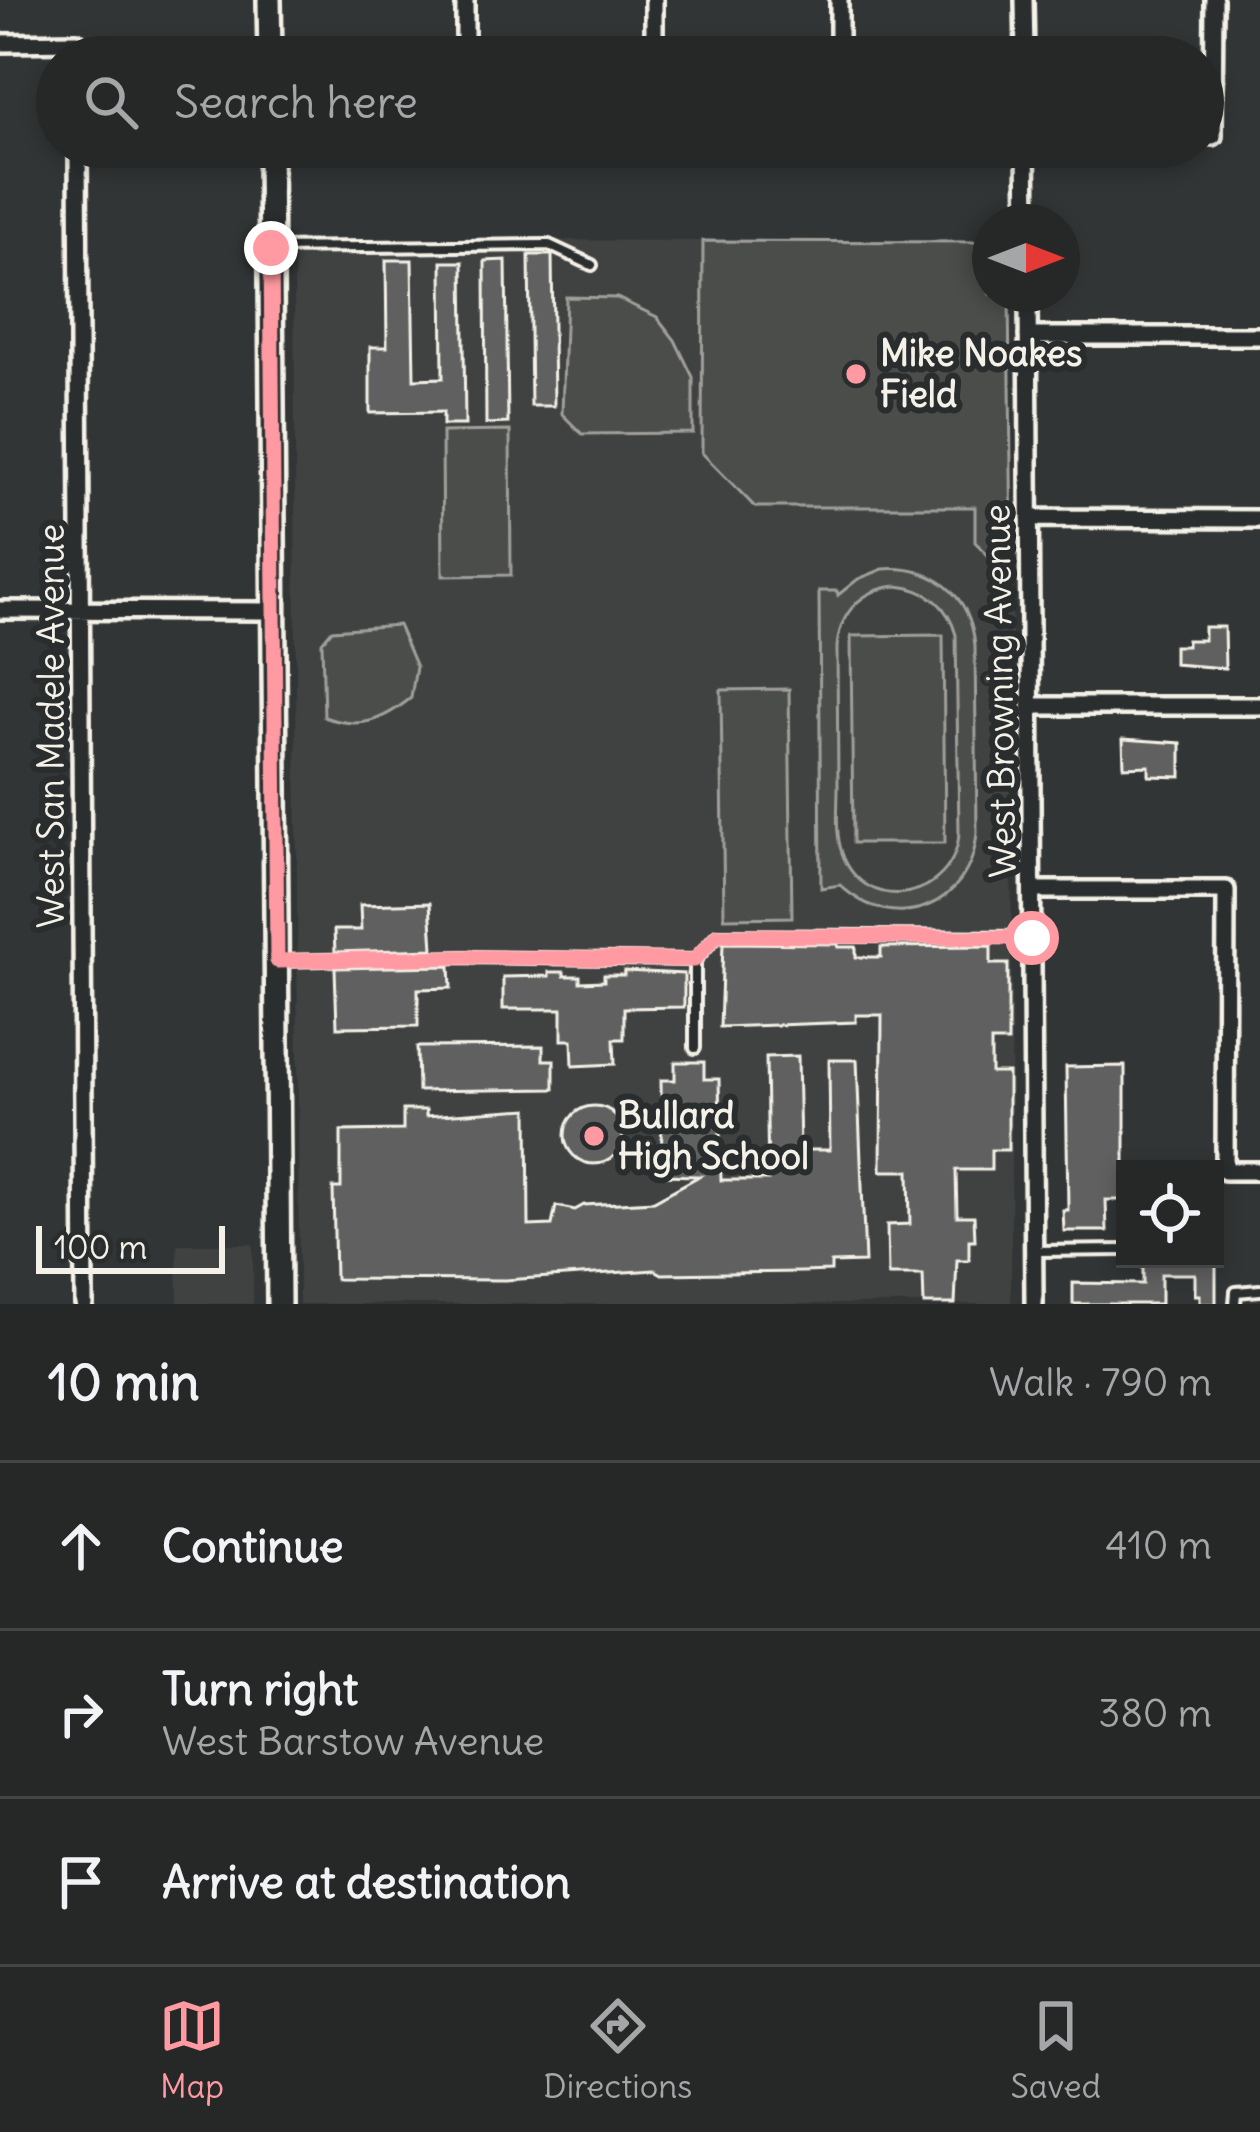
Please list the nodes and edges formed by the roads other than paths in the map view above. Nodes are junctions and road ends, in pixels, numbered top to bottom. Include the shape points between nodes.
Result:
1 (269, 0) edge
2 (465, 0) edge
3 (654, 0) edge
4 (839, 0) edge
5 (1024, 0) edge
6 (1214, 0) edge
7 (270, 36) edge
8 (465, 36) edge
9 (654, 36) edge
10 (839, 36) edge
11 (1025, 36) edge
12 (1214, 36) edge
13 (0, 43) edge
14 (36, 46) edge
15 (78, 168) edge
16 (270, 168) edge
17 (1026, 168) edge
18 (1027, 204) edge
19 (271, 248) junction
20 (592, 265) dead end
21 (1028, 312) edge
22 (1028, 336) junction
23 (1260, 336) edge
24 (1029, 518) junction
25 (1260, 519) edge
26 (0, 610) edge
27 (80, 610) junction
28 (274, 610) junction
29 (1030, 706) junction
30 (1260, 706) edge
31 (1032, 890) junction
32 (1032, 938) junction
33 (694, 960) junction
34 (277, 961) junction
35 (695, 1048) dead end
36 (1260, 1171) edge
37 (1116, 1250) edge
38 (1034, 1251) junction
39 (1260, 1290) edge
40 (84, 1304) edge
41 (279, 1304) edge
42 (1034, 1304) edge
43 (1235, 1304) edge

1 - 7 street
2 - 8 street
3 - 9 street
4 - 10 street
5 - 11 street
6 - 12 street
13 - 14 street
15 - 27 street, West San Madele Avenue
16 - 19 street
17 - 18 street
19 - 20 lane via 549,245
19 - 28 street
21 - 22 street, West Browning Avenue
22 - 23 street
22 - 24 street, West Browning Avenue
24 - 25 street
24 - 29 street, West Browning Avenue
26 - 27 street
27 - 28 street
27 - 40 street, West San Madele Avenue
28 - 34 street
29 - 30 street
29 - 31 street, West Browning Avenue
31 - 32 street, West Browning Avenue
31 - 36 street via 1226,890 1225,1171
32 - 33 lane via 717,935
32 - 38 street, West Browning Avenue
33 - 34 lane
33 - 35 lane
34 - 41 street
37 - 38 lane
38 - 42 street, West Browning Avenue
39 - 43 lane via 1236,1292

